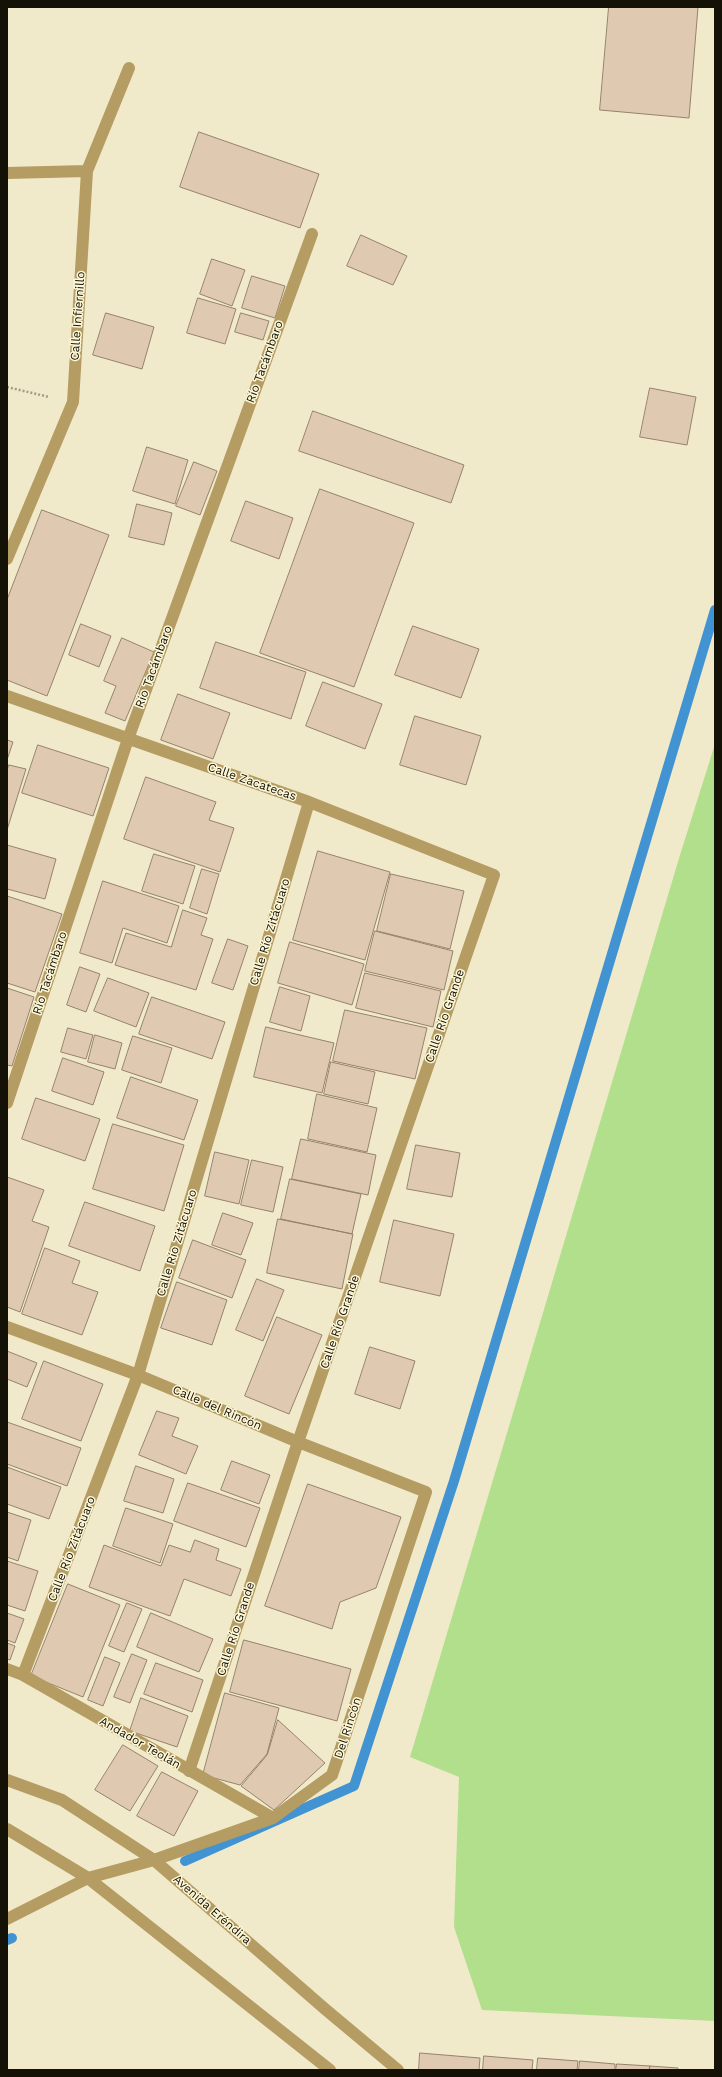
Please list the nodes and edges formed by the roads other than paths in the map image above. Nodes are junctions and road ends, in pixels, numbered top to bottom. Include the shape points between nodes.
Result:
1 (129, 68) dead end
2 (87, 171) junction
3 (7, 173) edge
4 (312, 234) dead end
5 (7, 559) edge
6 (7, 696) edge
7 (128, 738) junction
8 (309, 802) junction
9 (494, 875) joint
10 (7, 1103) edge
11 (7, 1327) edge
12 (138, 1375) junction
13 (298, 1442) junction
14 (426, 1492) joint
15 (7, 1669) edge
16 (23, 1675) junction
17 (189, 1771) junction
18 (7, 1780) edge
19 (274, 1818) junction
20 (7, 1829) edge
21 (154, 1860) junction
22 (88, 1878) junction
23 (7, 1919) edge
24 (330, 2070) edge
25 (398, 2070) edge

1 - 2 street, Calle Infiernillo
2 - 3 street
2 - 5 street, Calle Infiernillo via 73,402
4 - 7 street, Río Tacámbaro
6 - 7 street, Calle Zacatecas
7 - 8 street, Calle Zacatecas
7 - 10 street, Río Tacámbaro
8 - 9 street, Calle Zacatecas
8 - 12 street, Calle Río Zitácuaro
9 - 13 street, Calle Río Grande
11 - 12 street, Calle del Rincón
12 - 13 street, Calle del Rincón
12 - 16 street, Calle Río Zitácuaro
13 - 14 street, Calle del Rincón
13 - 17 street, Calle Río Grande
14 - 19 street, Del Rincón via 332,1775
15 - 16 street, Andador Teolán
16 - 17 street, Andador Teolán
17 - 19 street, Andador Teolán
18 - 21 street, Avenida Eréndira via 62,1800
19 - 21 street, Del Rincón
20 - 22 street
21 - 22 street, Del Rincón
21 - 25 street, Avenida Eréndira
22 - 23 street, Del Rincón
22 - 24 street

